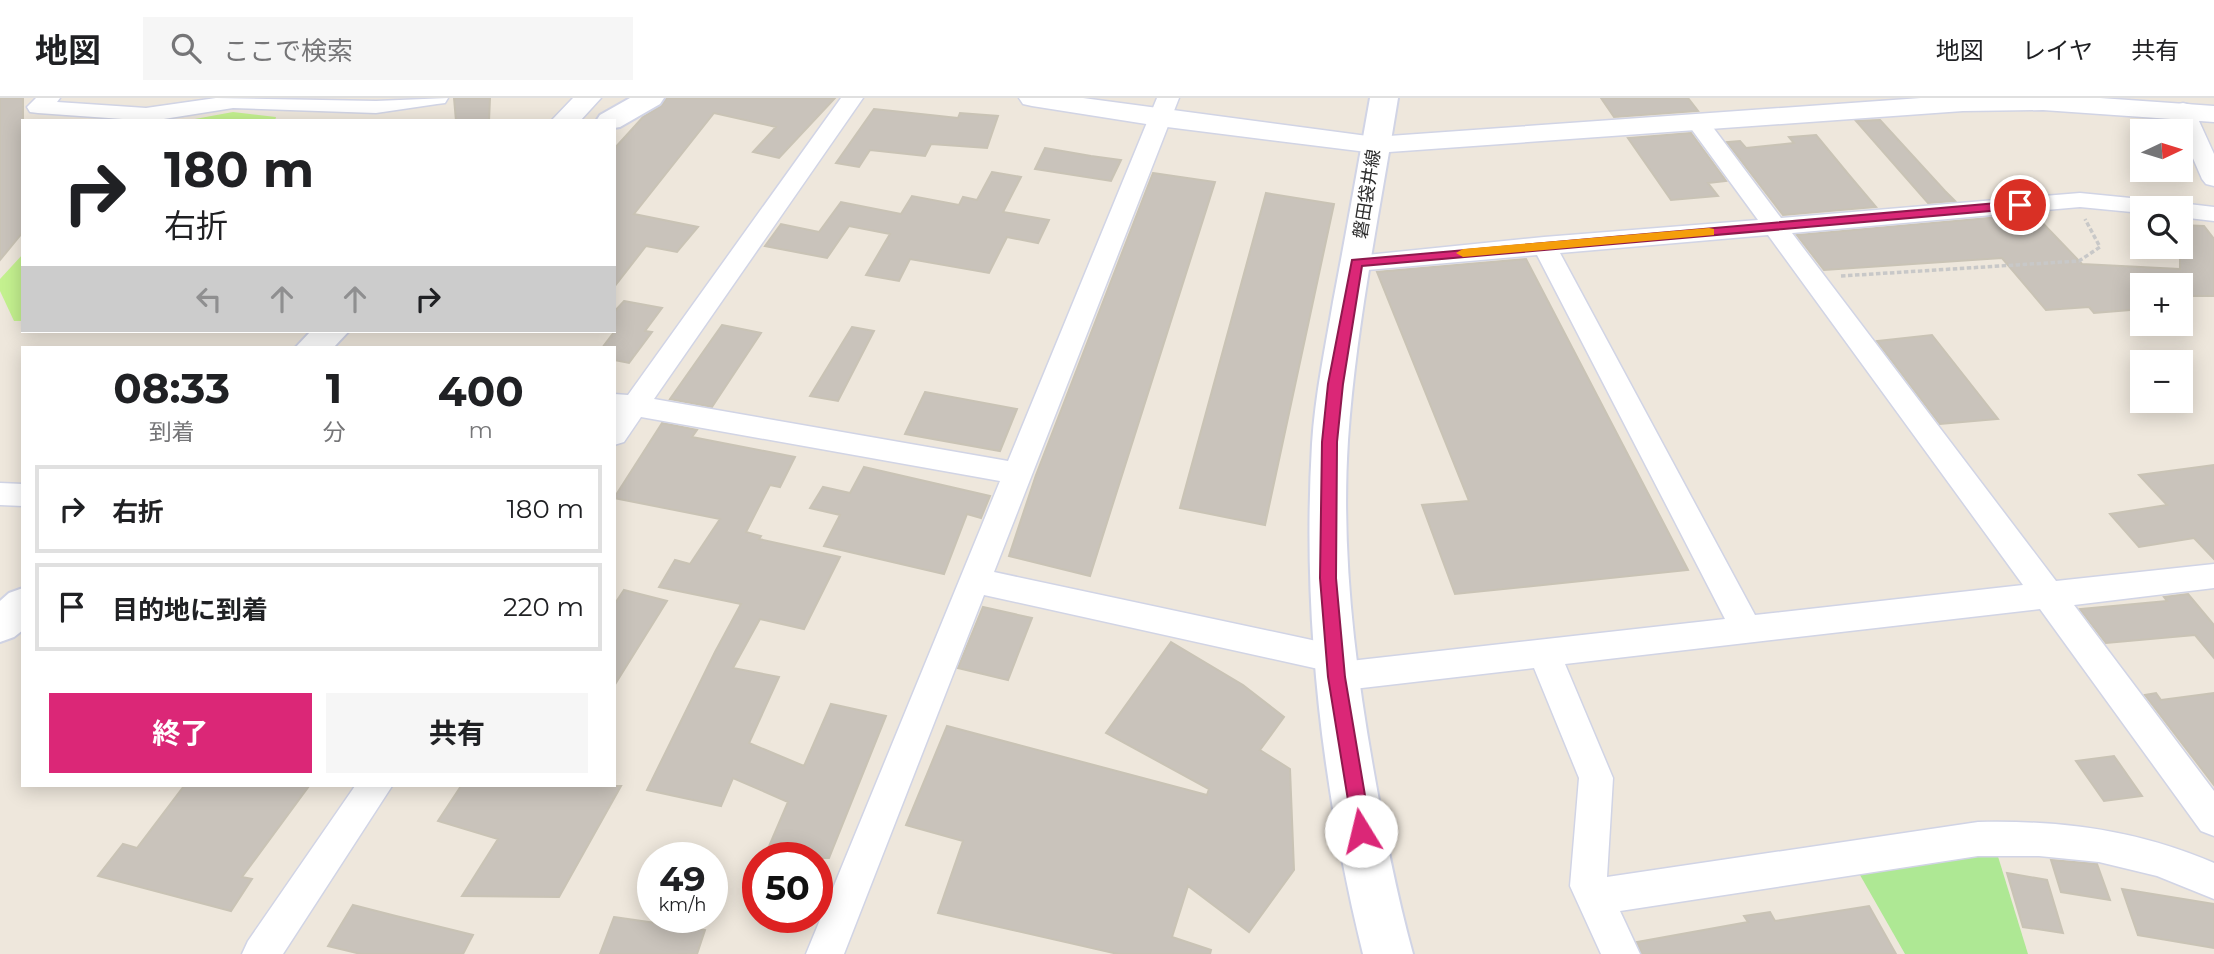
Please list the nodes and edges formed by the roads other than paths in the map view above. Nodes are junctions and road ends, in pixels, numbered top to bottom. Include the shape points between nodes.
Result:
1 (49, 98) edge
2 (437, 98) edge
3 (588, 98) edge
4 (650, 98) edge
5 (852, 98) edge
6 (1384, 98) edge
7 (1047, 99) edge
8 (2177, 104) edge
9 (1163, 108) edge
10 (2214, 114) edge
11 (566, 119) edge
12 (613, 119) edge
13 (1698, 124) junction
14 (1375, 145) junction
15 (2214, 179) edge
16 (2130, 205) edge
17 (2193, 212) edge
18 (2214, 214) edge
19 (1774, 226) junction
20 (1544, 245) junction
21 (1356, 263) junction
22 (624, 404) edge
23 (616, 429) edge
24 (1017, 473) junction
25 (0, 494) edge
26 (21, 495) edge
27 (2214, 576) edge
28 (974, 580) junction
29 (2050, 595) junction
30 (21, 607) edge
31 (0, 625) edge
32 (1747, 630) junction
33 (1544, 653) junction
34 (1336, 668) junction
35 (374, 787) edge
36 (2214, 819) edge
37 (2214, 881) edge
38 (1593, 897) junction
39 (261, 954) edge
40 (825, 954) edge
41 (1388, 954) edge
42 (1621, 954) edge

1 - 2 street via 38,107 146,114 233,102 376,107
3 - 11 street
4 - 12 main road
5 - 22 street
6 - 14 main road, 磐田袋井線
7 - 9 street
8 - 10 street
8 - 13 street via 1964,103
8 - 15 street
9 - 14 street
9 - 24 street
13 - 14 street
13 - 19 street
14 - 21 main road, 磐田袋井線
16 - 19 street via 2074,200
17 - 18 street
19 - 20 street
19 - 29 street
20 - 21 street
20 - 32 street
21 - 34 main road, 磐田袋井線 via 1330,442 1328,578
22 - 23 street
22 - 24 street
24 - 28 street
25 - 26 street
27 - 29 street
28 - 34 street
28 - 40 street
29 - 32 street
29 - 36 street
30 - 31 main road
32 - 33 street
33 - 34 street
33 - 38 street via 1596,778 1588,886
34 - 41 main road, 磐田袋井線 via 1369,882
35 - 39 street
37 - 38 street via 2186,867 2100,845 2037,837 1978,839
38 - 42 street

